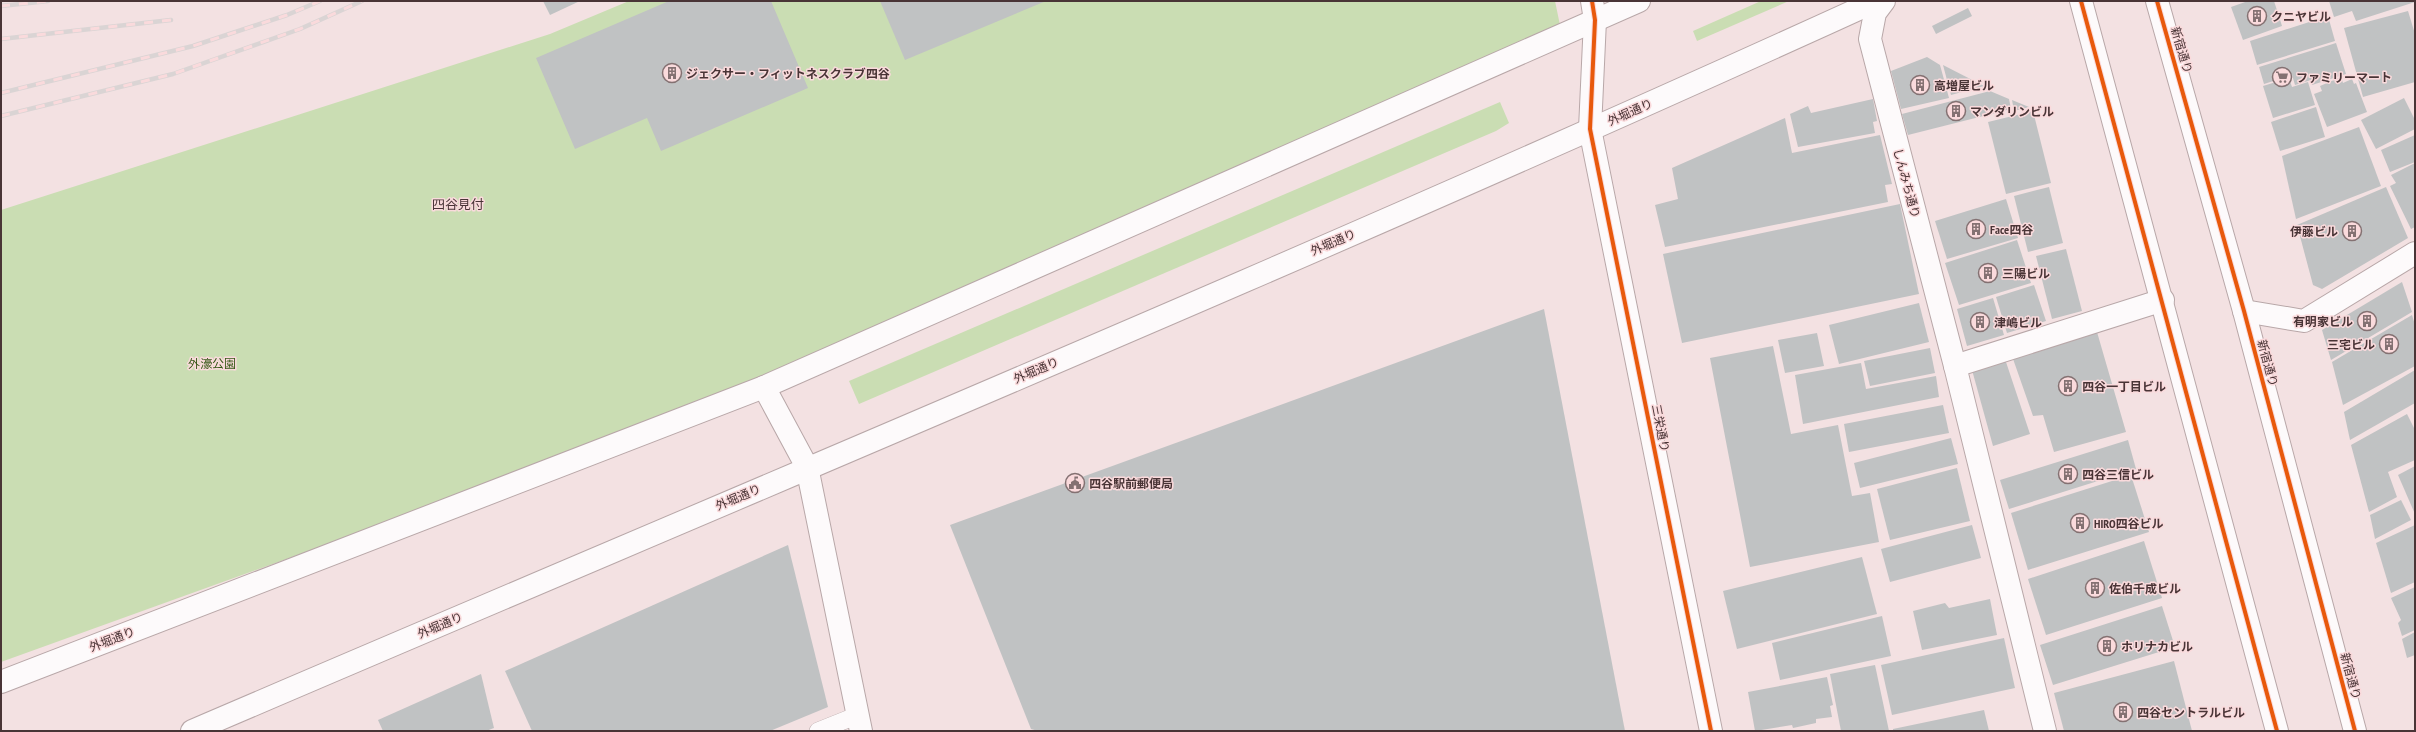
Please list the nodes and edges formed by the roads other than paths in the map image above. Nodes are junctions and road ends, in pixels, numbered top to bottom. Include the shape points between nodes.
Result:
1 (1639, 1) edge
2 (1876, 1) edge
3 (1884, 1) edge
4 (2081, 1) edge
5 (2157, 1) edge
6 (1594, 10) edge
7 (1590, 130) junction
8 (2415, 253) edge
9 (2163, 300) junction
10 (2244, 311) junction
11 (1955, 366) junction
12 (764, 387) junction
13 (807, 467) junction
14 (1, 682) edge
15 (859, 723) edge
16 (192, 731) edge
17 (818, 731) edge
18 (1711, 731) edge
19 (2045, 731) edge
20 (2277, 731) edge
21 (2355, 731) edge

1 - 6 main road, 外堀通り
2 - 7 main road, 外堀通り
3 - 11 main road, しんみち通り via 1875,13 1870,40
4 - 9 main road
5 - 10 main road, 新宿通り
6 - 7 main road, 三栄通り
6 - 12 main road, 外堀通り
7 - 13 main road, 外堀通り
7 - 18 main road, 三栄通り
8 - 10 main road via 2304,321
9 - 11 main road
9 - 20 main road
10 - 21 main road, 新宿通り
11 - 19 main road, しんみち通り
12 - 13 main road
12 - 14 main road, 外堀通り
13 - 15 main road
13 - 16 main road, 外堀通り
15 - 17 lane

